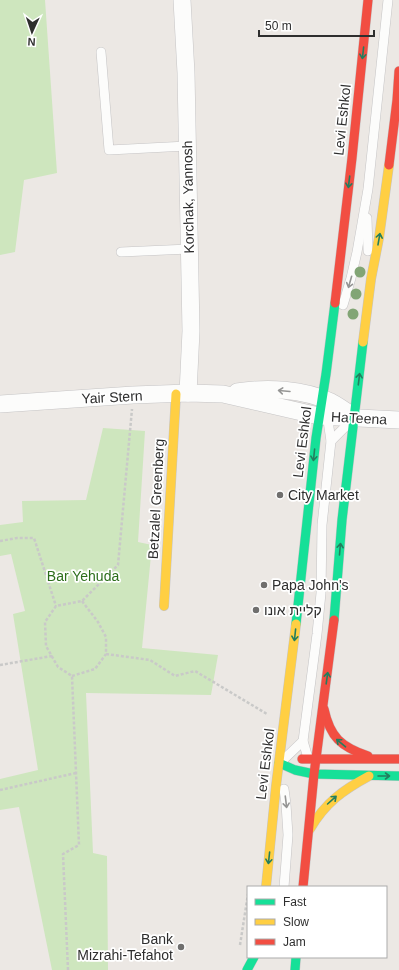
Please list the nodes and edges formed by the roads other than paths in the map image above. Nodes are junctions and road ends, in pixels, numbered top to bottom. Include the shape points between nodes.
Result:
1 (182, 0) edge
2 (368, 0) edge
3 (388, 0) edge
4 (101, 52) dead end
5 (399, 71) edge
6 (398, 100) edge
7 (187, 146) junction
8 (368, 189) junction
9 (189, 249) junction
10 (121, 252) dead end
11 (370, 291) junction
12 (331, 335) junction
13 (182, 394) junction
14 (223, 394) junction
15 (322, 399) junction
16 (0, 404) edge
17 (323, 416) junction
18 (354, 417) junction
19 (399, 420) edge
20 (331, 441) junction
21 (164, 606) dead end
22 (323, 702) junction
23 (303, 741) junction
24 (312, 759) junction
25 (376, 759) junction
26 (399, 759) edge
27 (279, 764) junction
28 (314, 774) junction
29 (369, 776) junction
30 (399, 776) edge
31 (309, 832) junction
32 (266, 886) edge
33 (284, 886) edge
34 (303, 886) edge
35 (253, 958) edge
36 (258, 958) edge
37 (296, 958) edge
38 (247, 970) edge
39 (257, 970) edge
40 (295, 970) edge

1 - 7 street, Korchak, Yannosh
2 -> 12 main road, Levi Eshkol
3 - 8 lane
4 - 7 lane via 109,150
5 - 6 main road
11 -> 6 main road
7 - 9 street, Korchak, Yannosh
8 - 11 lane
8 -> 12 lane via 351,278
9 - 10 lane
9 - 13 street, Korchak, Yannosh via 191,331
18 -> 11 main road
12 - 15 main road, Levi Eshkol
13 - 14 street, Yair Stern
13 - 16 street, Yair Stern
13 - 21 main road, Betzalel Greenberg
15 -> 14 street, Yair Stern via 299,392 266,390
14 - 17 street, Yair Stern
15 - 17 main road, Levi Eshkol
15 - 18 street, Yair Stern
17 - 18 street, HaTeena
17 - 20 lane
17 -> 27 main road, Levi Eshkol via 304,546
18 - 19 street, HaTeena
18 - 20 lane
22 -> 18 main road via 336,610 342,520
20 - 23 lane via 322,525 321,593
22 - 24 main road
25 -> 22 main road via 350,750 339,742 328,726
23 - 24 lane
23 - 27 lane
24 - 25 main road
24 - 27 main road
24 - 28 main road
25 - 26 main road
27 - 28 main road
27 -> 32 main road, Levi Eshkol
27 -> 33 lane via 284,787 288,835
28 - 29 main road
28 - 31 main road
29 -> 30 main road
31 -> 29 main road via 329,802
31 - 34 main road
35 - 38 main road
36 - 39 main road
37 - 40 main road

